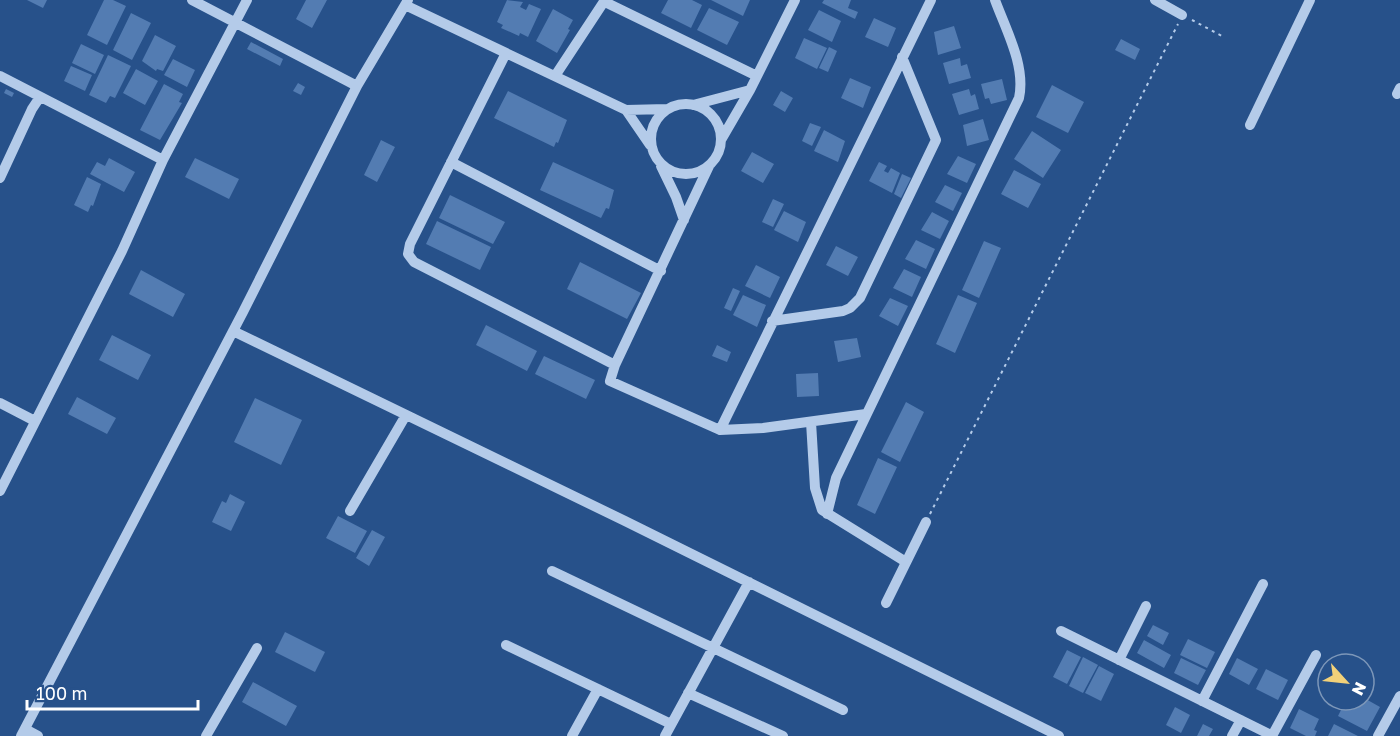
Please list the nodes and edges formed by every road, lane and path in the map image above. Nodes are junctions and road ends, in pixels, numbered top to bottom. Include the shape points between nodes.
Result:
1 (192, 0) edge
2 (247, 0) edge
3 (795, 0) edge
4 (931, 0) edge
5 (996, 0) edge
6 (1155, 0) edge
7 (1310, 0) edge
8 (605, 1) edge
9 (407, 2) edge
10 (1182, 15) junction
11 (234, 23) junction
12 (1222, 36) dead end
13 (506, 53) junction
14 (902, 57) junction
15 (0, 76) edge
16 (555, 76) junction
17 (757, 76) junction
18 (357, 86) junction
19 (750, 90) junction
20 (40, 97) junction
21 (693, 105) junction
22 (667, 109) junction
23 (626, 111) junction
24 (1250, 125) dead end
25 (721, 140) junction
26 (651, 145) junction
27 (163, 160) junction
28 (452, 162) junction
29 (658, 162) junction
30 (709, 166) junction
31 (0, 178) edge
32 (684, 221) junction
33 (661, 271) junction
34 (772, 321) junction
35 (233, 331) junction
36 (615, 365) junction
37 (0, 403) edge
38 (866, 414) junction
39 (406, 415) junction
40 (35, 421) junction
41 (811, 422) junction
42 (720, 430) junction
43 (0, 491) edge
44 (350, 511) dead end
45 (827, 514) junction
46 (926, 522) joint
47 (906, 562) junction
48 (552, 571) dead end
49 (748, 582) junction
50 (1263, 584) dead end
51 (886, 603) dead end
52 (1146, 606) dead end
53 (1061, 632) dead end
54 (506, 645) dead end
55 (713, 647) junction
56 (257, 648) dead end
57 (1316, 655) dead end
58 (1119, 660) junction
59 (598, 689) junction
60 (688, 693) junction
61 (1400, 696) edge
62 (1202, 701) junction
63 (843, 710) dead end
64 (1241, 720) junction
65 (671, 724) junction
66 (23, 733) edge
67 (38, 736) edge
68 (206, 736) edge
69 (572, 736) edge
70 (665, 736) edge
71 (783, 736) edge
72 (1059, 736) edge
73 (1232, 736) edge
74 (1273, 736) edge
75 (1378, 736) edge

1 - 11 street
2 - 11 street
3 - 17 street
4 - 14 street
5 - 38 street via 1021,80 1018,98
6 - 10 street
7 - 24 street
8 - 16 street
8 - 17 street
9 - 13 street
9 - 18 street
10 - 12 path
10 - 46 path
11 - 18 street
11 - 27 street
13 - 16 street
13 - 28 street
14 - 34 street
14 - 34 street via 936,140 860,298 843,310
15 - 20 street
16 - 23 street
17 - 19 street
18 - 35 street
19 - 21 street
19 - 25 street
20 - 27 street
20 - 31 street
21 - 22 street
21 - 25 street via 714,117
22 - 23 street
22 - 26 street via 653,125
23 - 26 street
25 - 30 street
26 - 29 street
27 - 40 street via 122,251
28 - 33 street
28 - 36 street via 410,244 408,254 414,262
29 - 30 street via 683,175
29 - 32 street
30 - 32 street
32 - 33 street
33 - 36 street
34 - 42 street
35 - 39 street
35 - 66 street
36 - 42 street via 612,383
37 - 40 street
38 - 41 street
38 - 45 street via 836,478
39 - 44 street
39 - 49 street
40 - 43 street
41 - 42 street
41 - 45 street via 817,497
45 - 47 street
46 - 47 street
47 - 51 street
48 - 55 street
49 - 55 street
49 - 72 street
50 - 62 street
52 - 58 street
53 - 58 street
54 - 59 street
55 - 60 street
55 - 63 street
56 - 68 street
57 - 74 street
58 - 62 street
59 - 65 street
59 - 69 street
60 - 65 street
60 - 71 street
61 - 75 street
62 - 64 street
64 - 73 street
64 - 74 street
65 - 70 street
66 - 67 street

